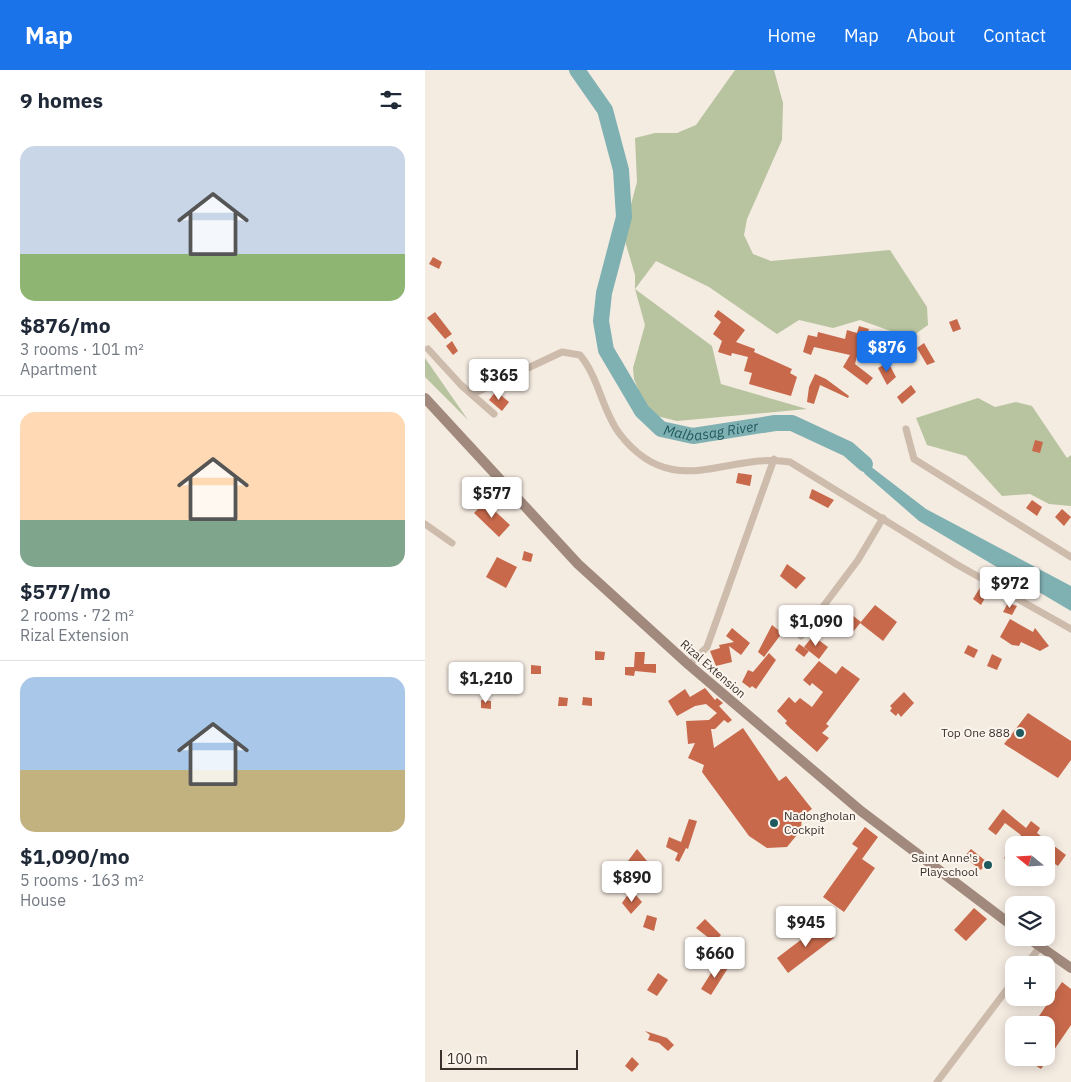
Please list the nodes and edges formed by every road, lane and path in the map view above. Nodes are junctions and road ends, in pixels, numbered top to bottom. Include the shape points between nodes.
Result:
1 (428, 349) dead end
2 (473, 394) junction
3 (425, 398) edge
4 (494, 414) dead end
5 (906, 429) dead end
6 (774, 459) junction
7 (883, 518) junction
8 (425, 524) edge
9 (452, 543) dead end
10 (1071, 557) edge
11 (1071, 629) edge
12 (801, 636) dead end
13 (689, 665) junction
14 (1005, 920) edge
15 (1040, 947) joint
16 (1033, 956) edge
17 (1071, 968) edge
18 (1005, 992) edge
19 (937, 1082) edge

1 - 2 street
2 - 4 street
2 - 6 street via 562,352 571,352 585,361 618,432 657,464 693,471
3 - 13 street, Rizal Extension via 578,564
5 - 10 street via 914,459
6 - 7 street via 790,462
6 - 13 street via 707,647
7 - 11 street
7 - 12 street via 858,560
8 - 9 street
13 - 14 street, Rizal Extension via 861,811
15 - 16 street
15 - 17 street
18 - 19 street

